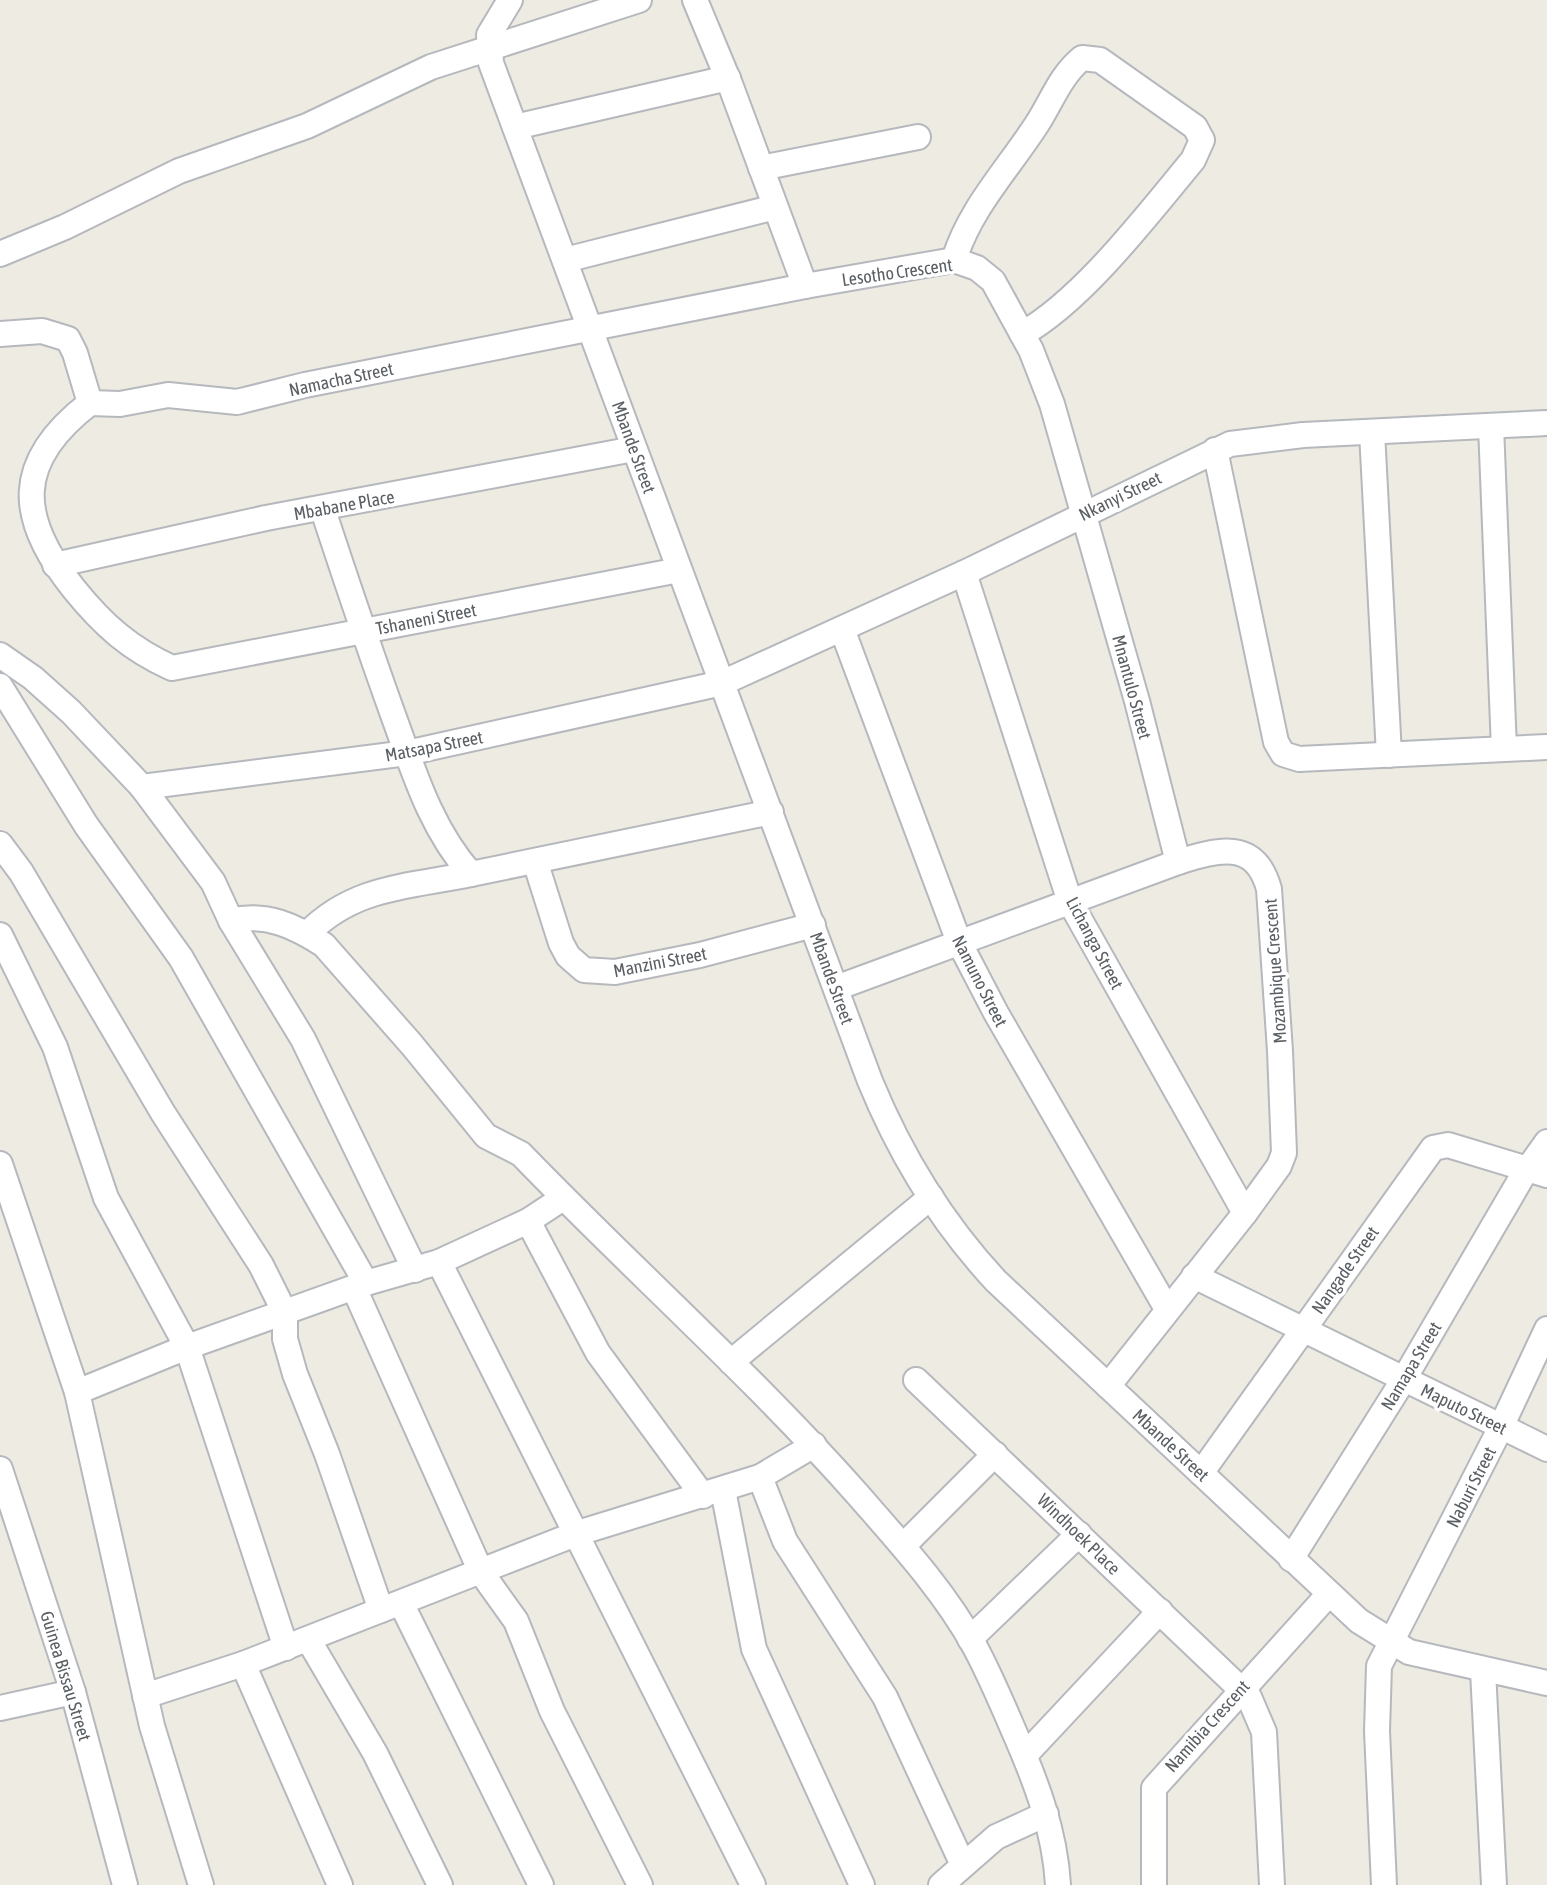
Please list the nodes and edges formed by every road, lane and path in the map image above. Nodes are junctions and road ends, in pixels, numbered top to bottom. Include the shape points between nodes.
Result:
1 (510, 0) edge
2 (639, 0) edge
3 (695, 0) edge
4 (488, 48) junction
5 (728, 78) junction
6 (514, 127) junction
7 (918, 137) dead end
8 (761, 168) junction
9 (775, 207) junction
10 (0, 254) edge
11 (565, 260) junction
12 (954, 260) junction
13 (804, 286) junction
14 (591, 328) junction
15 (0, 334) edge
16 (1022, 334) junction
17 (90, 403) junction
18 (1547, 423) edge
19 (1491, 426) junction
20 (1372, 432) junction
21 (634, 449) junction
22 (1214, 450) junction
23 (323, 510) junction
24 (1084, 514) junction
25 (55, 565) junction
26 (679, 570) junction
27 (964, 573) junction
28 (842, 629) junction
29 (363, 631) junction
30 (0, 655) edge
31 (722, 683) junction
32 (0, 687) edge
33 (1547, 747) edge
34 (1504, 749) junction
35 (407, 753) junction
36 (1389, 755) junction
37 (142, 787) junction
38 (771, 812) junction
39 (0, 844) edge
40 (535, 861) junction
41 (1178, 862) junction
42 (471, 874) junction
43 (1070, 902) junction
44 (231, 921) junction
45 (813, 925) junction
46 (307, 934) junction
47 (0, 935) edge
48 (959, 942) junction
49 (836, 988) junction
50 (1547, 1142) edge
51 (0, 1164) edge
52 (1537, 1173) edge
53 (931, 1197) junction
54 (563, 1198) junction
55 (1245, 1213) junction
56 (528, 1221) junction
57 (439, 1262) junction
58 (415, 1270) junction
59 (1194, 1276) junction
60 (360, 1285) junction
61 (1167, 1309) junction
62 (285, 1313) junction
63 (1547, 1329) edge
64 (1303, 1330) junction
65 (187, 1347) junction
66 (732, 1362) junction
67 (1404, 1379) junction
68 (916, 1380) dead end
69 (1108, 1386) junction
70 (77, 1392) junction
71 (1501, 1427) junction
72 (814, 1445) junction
73 (1547, 1449) edge
74 (995, 1454) junction
75 (0, 1469) edge
76 (1200, 1473) junction
77 (760, 1477) junction
78 (713, 1493) junction
79 (578, 1533) junction
80 (1079, 1534) junction
81 (903, 1546) junction
82 (1291, 1559) junction
83 (481, 1572) junction
84 (1328, 1595) junction
85 (391, 1607) junction
86 (1160, 1611) junction
87 (970, 1639) junction
88 (297, 1644) junction
89 (1391, 1644) junction
90 (243, 1664) junction
91 (1483, 1671) junction
92 (1547, 1683) edge
93 (1241, 1688) junction
94 (73, 1692) junction
95 (145, 1696) junction
96 (0, 1709) edge
97 (1025, 1755) junction
98 (1046, 1814) junction
99 (963, 1865) junction
100 (125, 1885) edge
101 (201, 1885) edge
102 (340, 1885) edge
103 (440, 1885) edge
104 (541, 1885) edge
105 (640, 1885) edge
106 (753, 1885) edge
107 (862, 1885) edge
108 (941, 1885) edge
109 (1058, 1885) edge
110 (1154, 1885) edge
111 (1272, 1885) edge
112 (1384, 1885) edge
113 (1494, 1885) edge

1 - 4 street via 490,30
2 - 4 street
3 - 5 street
4 - 6 street, Mbande Street
4 - 10 street via 431,67 307,127 179,171
5 - 6 street
5 - 8 street
6 - 11 street, Mbande Street
7 - 8 street
8 - 9 street
9 - 11 street
9 - 13 street
11 - 14 street, Mbande Street
12 - 13 street, Lesotho Crescent
12 - 16 street, Lesotho Crescent via 977,268 993,281
12 - 16 street via 973,213 1039,121 1063,78 1082,58 1100,60 1195,127 1202,140 1193,160 1080,289 1047,321
13 - 14 street, Lesotho Crescent
14 - 17 street, Namacha Street via 237,402 168,395 120,404
14 - 21 street, Mbande Street
15 - 17 street via 42,331 68,339
16 - 24 street, Lesotho Crescent via 1052,404
17 - 25 street via 58,431 33,482 34,525
18 - 19 street, Nkanyi Street
19 - 20 street, Nkanyi Street
19 - 34 street
20 - 22 street, Nkanyi Street via 1245,441
20 - 36 street
21 - 23 street, Mbabane Place
21 - 26 street, Mbande Street
22 - 24 street, Nkanyi Street
22 - 36 street via 1276,742 1283,754 1299,759
23 - 25 street, Mbabane Place via 202,531
23 - 29 street
24 - 27 street, Nkanyi Street
24 - 41 street, Mnantulo Street
25 - 29 street, Tshaneni Street via 108,629 172,668
26 - 29 street, Tshaneni Street
26 - 31 street, Mbande Street
27 - 28 street, Nkanyi Street
27 - 43 street, Lichanga Street
28 - 31 street, Nkanyi Street
28 - 48 street, Namuno Street
29 - 35 street
30 - 37 street via 63,705
31 - 35 street, Matsapa Street
31 - 38 street, Mbande Street
32 - 60 street via 86,825 181,958
33 - 34 street
34 - 36 street
35 - 37 street, Matsapa Street
35 - 42 street via 433,821
37 - 44 street via 213,882
38 - 40 street
38 - 45 street, Mbande Street
39 - 62 street via 261,1265
40 - 42 street
40 - 45 street, Manzini Street via 561,943 584,970 615,972
41 - 43 street, Mozambique Crescent
41 - 55 street, Mozambique Crescent via 1219,850 1233,851 1253,860 1269,889 1284,1146 1279,1166
42 - 46 street via 366,894 336,909
43 - 48 street, Mozambique Crescent
43 - 55 street, Lichanga Street
44 - 46 street via 255,916
44 - 58 street via 303,1039
45 - 49 street, Mbande Street
46 - 54 street via 340,961 486,1136 520,1154
47 - 65 street via 55,1047 106,1198
48 - 49 street, Mozambique Crescent
48 - 61 street, Namuno Street
49 - 53 street, Mbande Street via 883,1112
50 - 52 street, Namapa Street
51 - 70 street
52 - 64 street, Nangade Street via 1448,1145 1433,1148
52 - 67 street, Namapa Street
53 - 66 street
53 - 69 street, Mbande Street via 983,1266
54 - 56 street
54 - 66 street
55 - 59 street, Mozambique Crescent
56 - 57 street
56 - 78 street via 598,1353
57 - 58 street
57 - 79 street
58 - 60 street
59 - 61 street, Mozambique Crescent
59 - 64 street, Maputo Street
60 - 62 street
60 - 83 street
61 - 69 street, Mozambique Crescent
62 - 65 street
62 - 85 street via 285,1339 295,1374
63 - 71 street, Naburi Street
64 - 67 street, Maputo Street
64 - 76 street, Nangade Street
65 - 70 street
65 - 88 street
66 - 72 street
67 - 71 street, Maputo Street
67 - 82 street, Namapa Street
68 - 74 street, Windhoek Place
69 - 76 street, Mbande Street
70 - 95 street
71 - 73 street, Maputo Street
71 - 89 street, Naburi Street
72 - 77 street
72 - 81 street
74 - 80 street, Windhoek Place
74 - 81 street
75 - 94 street, Guinea Bissau Street
76 - 82 street, Mbande Street
77 - 78 street
77 - 99 street via 785,1542 885,1697
78 - 79 street
78 - 107 street via 731,1519 754,1649
79 - 83 street
79 - 106 street
80 - 86 street, Windhoek Place
80 - 87 street
81 - 87 street
82 - 84 street, Mbande Street
83 - 85 street
83 - 105 street via 516,1621 552,1711
84 - 89 street, Mbande Street
84 - 93 street, Namibia Crescent
85 - 88 street
85 - 104 street
86 - 93 street, Windhoek Place
86 - 97 street
87 - 97 street
88 - 90 street
88 - 103 street via 374,1753
89 - 91 street, Mbande Street
89 - 112 street, Naburi Street via 1380,1666 1377,1690
90 - 95 street
90 - 102 street
91 - 92 street, Mbande Street
91 - 113 street
93 - 110 street, Namibia Crescent via 1153,1788
93 - 111 street, Windhoek Place via 1255,1707 1264,1732
94 - 96 street
94 - 100 street, Guinea Bissau Street
95 - 101 street
97 - 98 street
98 - 99 street via 1010,1828
98 - 109 street
99 - 108 street

